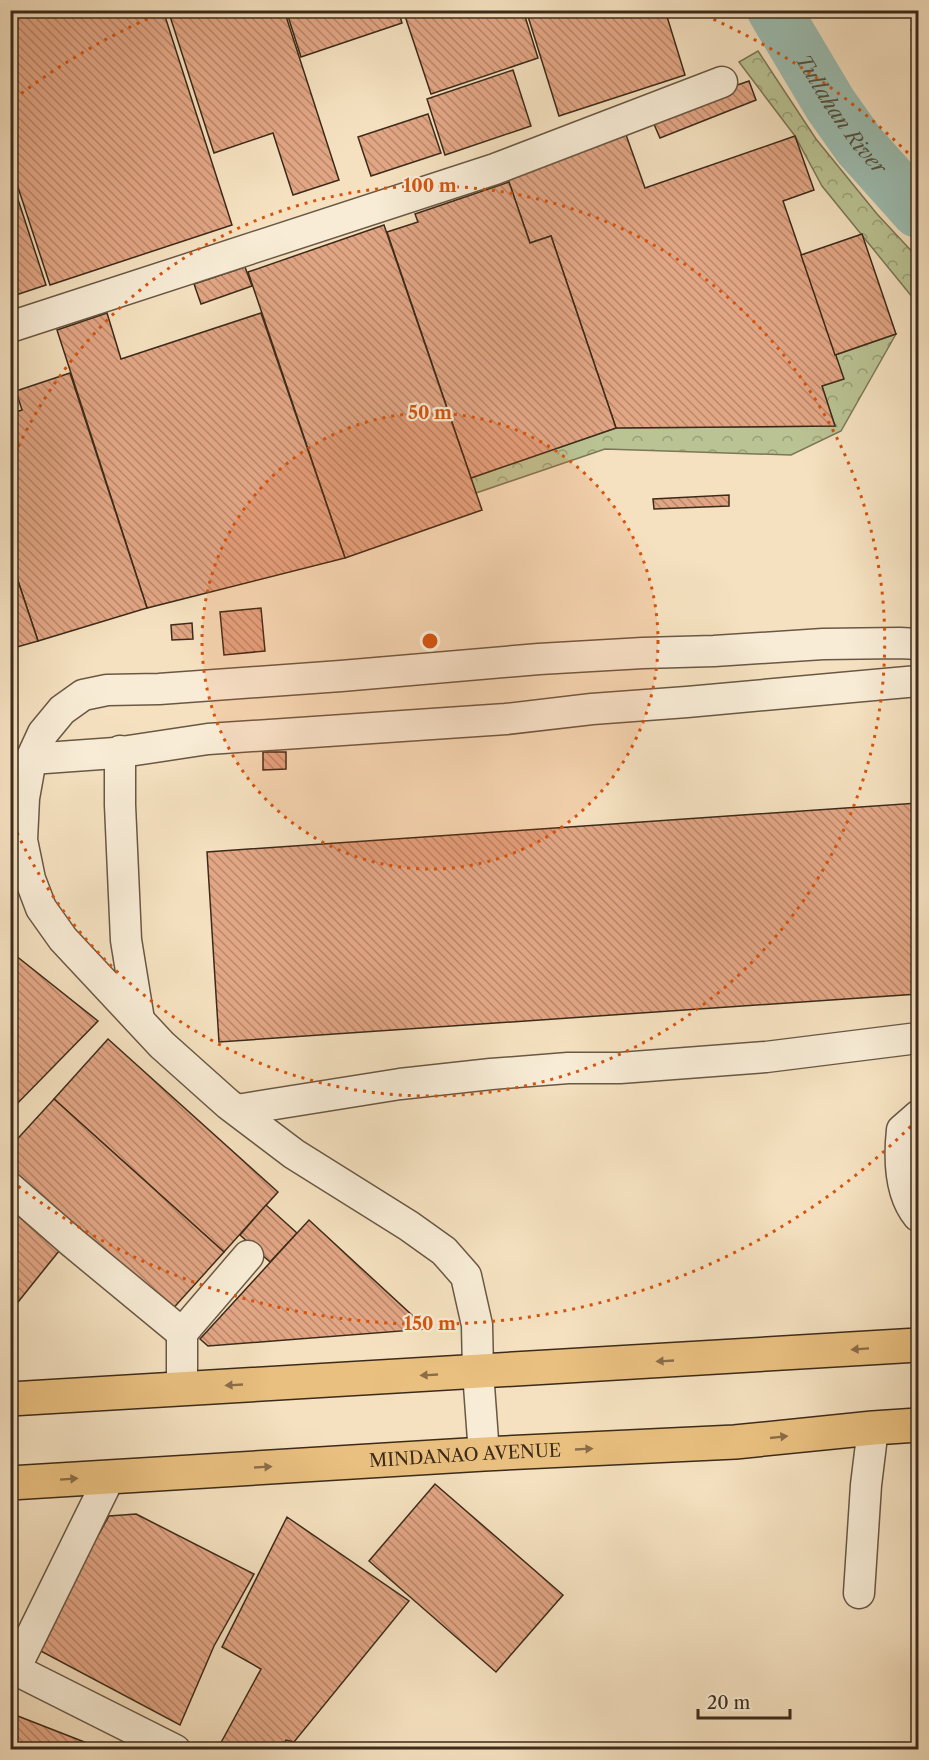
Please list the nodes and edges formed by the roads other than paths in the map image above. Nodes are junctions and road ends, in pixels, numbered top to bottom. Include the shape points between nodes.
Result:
1 (722, 82) dead end
2 (10, 327) edge
3 (918, 645) edge
4 (918, 681) edge
5 (120, 751) junction
6 (31, 759) junction
7 (139, 1020) junction
8 (918, 1038) edge
9 (237, 1110) junction
10 (918, 1116) edge
11 (10, 1188) edge
12 (918, 1216) edge
13 (248, 1256) dead end
14 (182, 1333) junction
15 (918, 1345) edge
16 (478, 1372) junction
17 (182, 1388) junction
18 (10, 1399) edge
19 (918, 1425) edge
20 (873, 1428) junction
21 (484, 1454) junction
22 (110, 1476) junction
23 (10, 1483) edge
24 (859, 1593) dead end
25 (13, 1668) edge
26 (175, 1749) edge

1 - 2 street via 495,169
3 - 6 street via 823,644 539,659 107,690 83,695 62,710 43,733
4 - 5 street via 506,719 208,739
5 - 6 street
5 - 7 street via 126,940
6 - 7 street via 22,840 41,908 63,939
7 - 9 street
8 - 9 street via 754,1058 491,1074
9 - 16 street via 294,1154 444,1251 466,1276 477,1325
10 - 12 street via 902,1130 900,1149 902,1177
11 - 14 street
13 - 14 street
14 - 17 street
15 -> 16 main road
16 -> 17 main road
16 - 21 street
17 - 18 main road
19 - 20 main road, MINDANAO AVENUE
21 -> 20 main road, MINDANAO AVENUE via 735,1442
20 - 24 street
22 -> 21 main road, MINDANAO AVENUE
23 -> 22 main road, MINDANAO AVENUE
22 - 25 street
25 - 26 street

